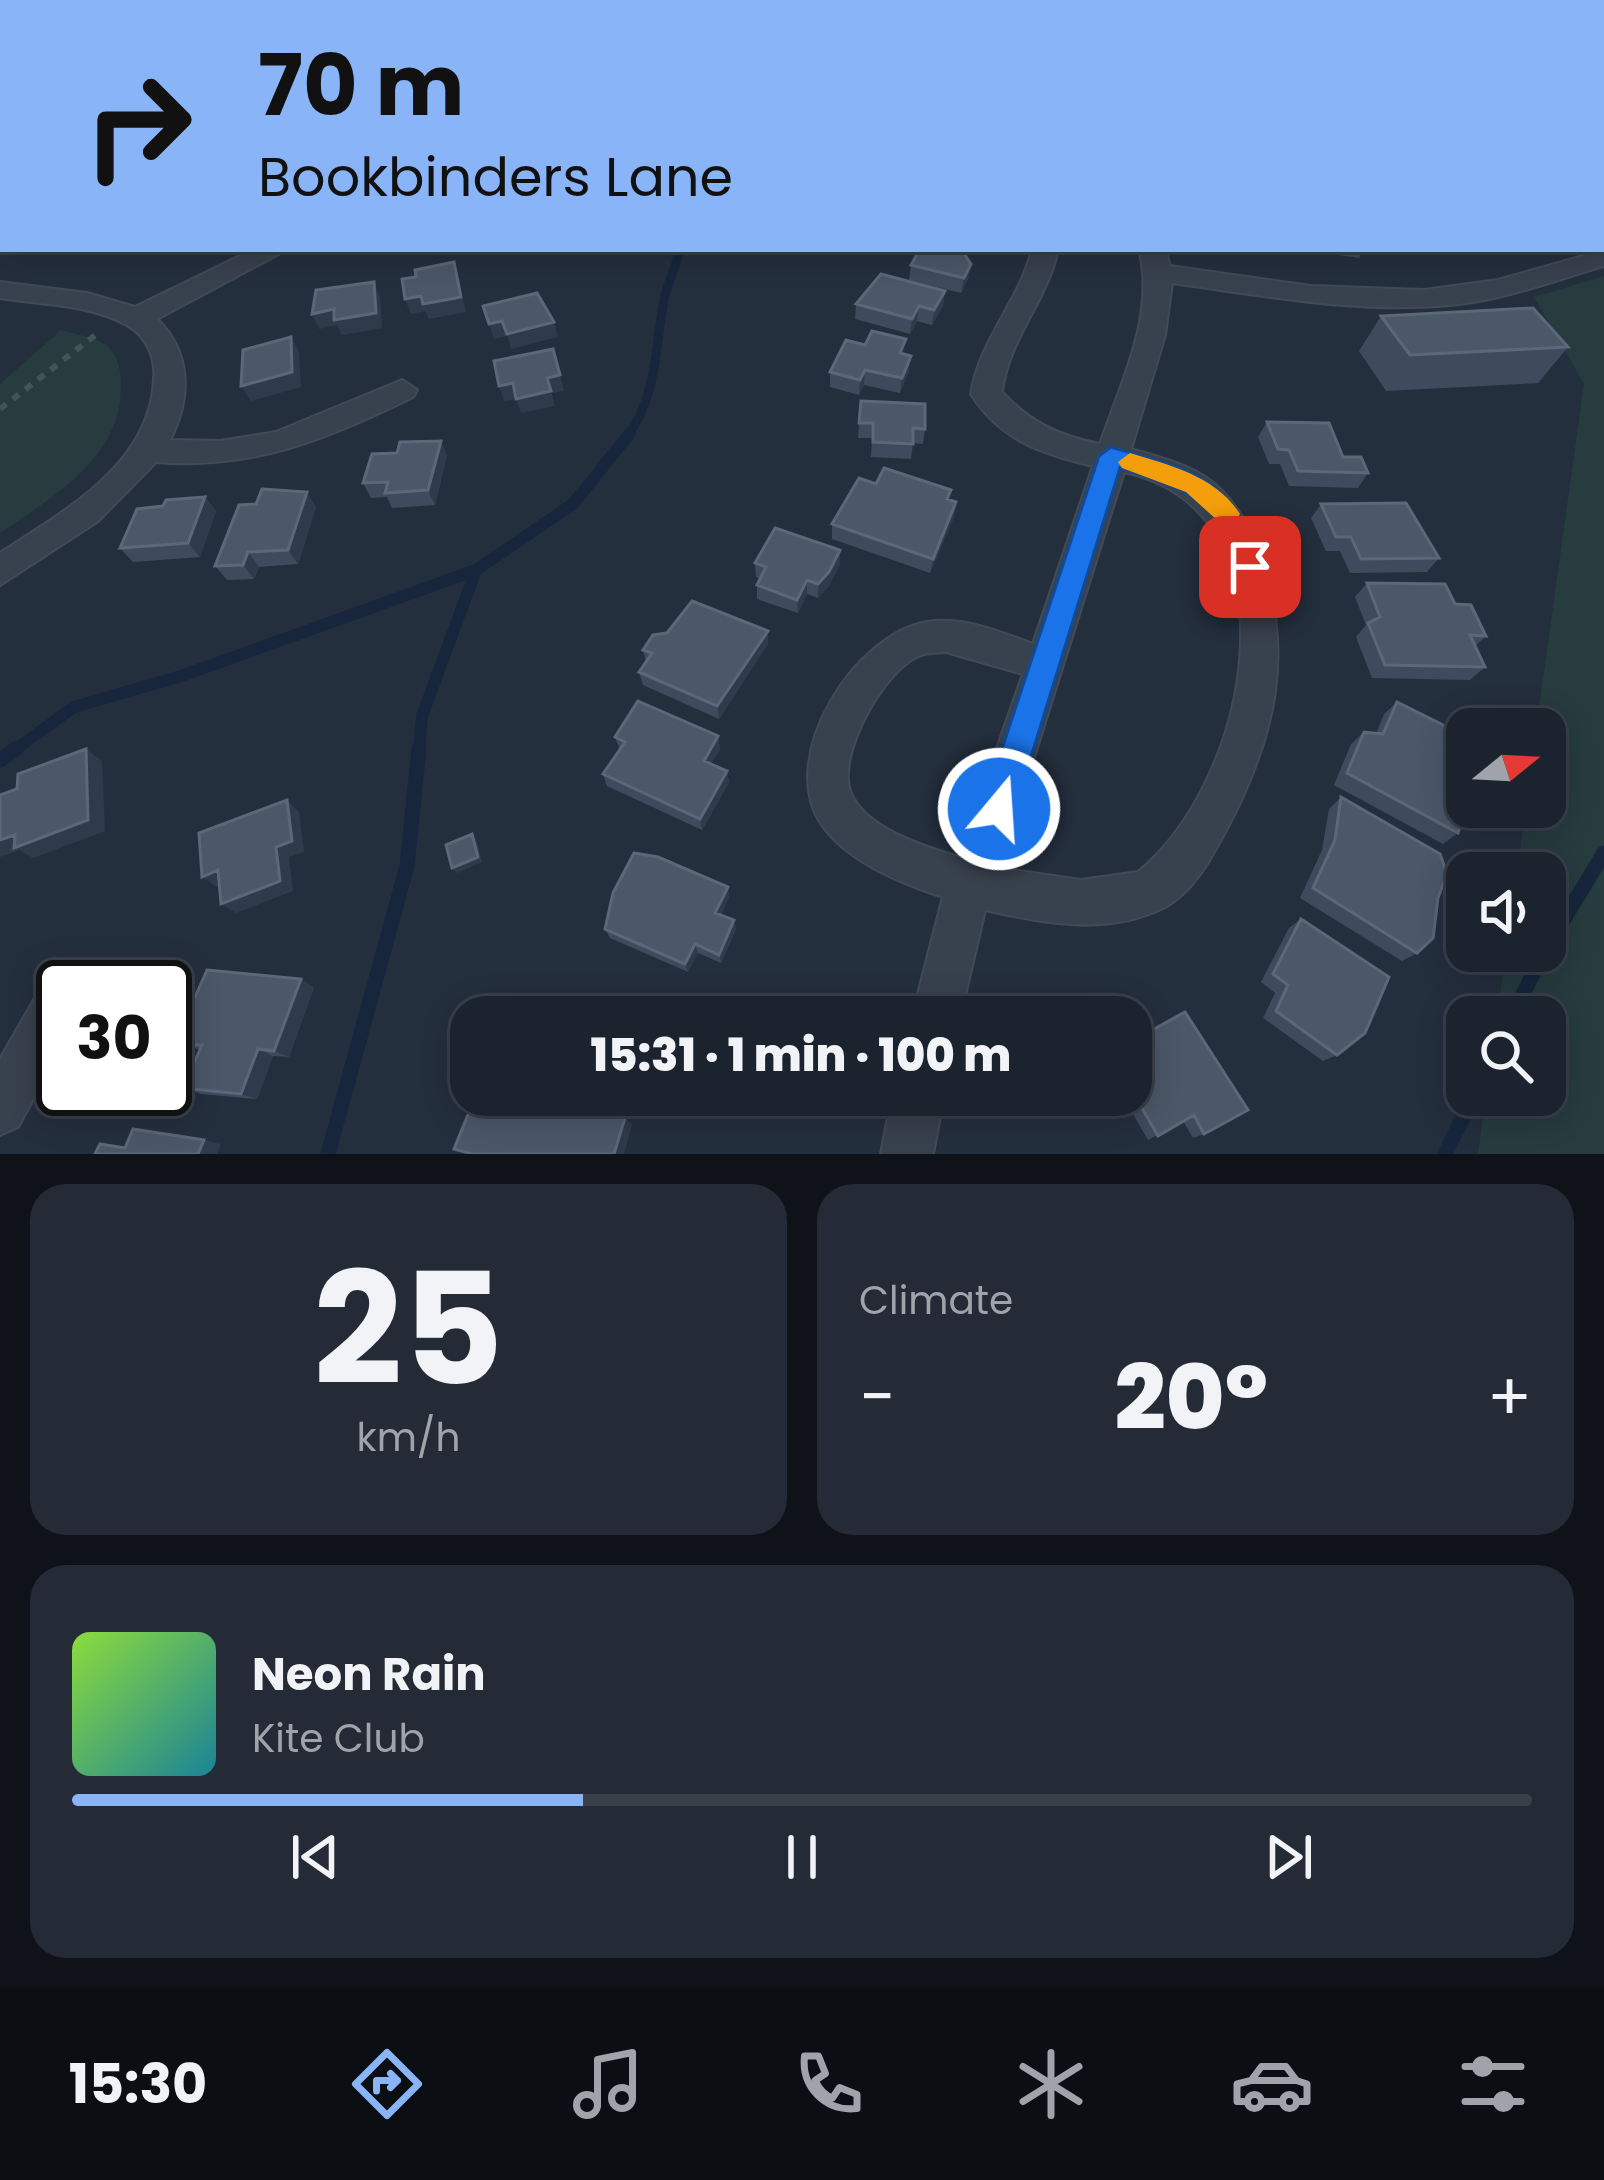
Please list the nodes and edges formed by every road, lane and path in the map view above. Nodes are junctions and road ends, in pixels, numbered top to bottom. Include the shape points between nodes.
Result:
1 (269, 252) edge
2 (1044, 252) edge
3 (1604, 258) edge
4 (1156, 261) edge
5 (0, 290) edge
6 (131, 316) junction
7 (402, 390) dead end
8 (0, 409) edge
9 (147, 450) junction
10 (1111, 456) junction
11 (0, 572) edge
12 (1045, 665) junction
13 (970, 886) junction
14 (941, 996) edge
15 (36, 1044) edge
16 (0, 1109) edge
17 (914, 1116) edge
18 (907, 1154) edge

1 - 6 street
2 - 10 street via 1024,309 986,376 986,394 1013,423 1047,440
3 - 4 street via 1494,290 1421,299 1340,297
4 - 10 street via 1158,306
5 - 6 street
6 - 8 path via 66,354
6 - 9 street via 152,329 172,385
7 - 9 street via 277,446 196,455
9 - 11 street via 114,487
10 - 12 street
10 - 13 street via 1195,486 1223,508 1242,541 1262,643 1258,704 1225,794 1165,880 1147,893 1075,906
12 - 13 street
12 - 13 street via 945,637 910,641 879,664 833,744 828,789 846,823
13 - 14 street
15 - 16 street
17 - 18 street

